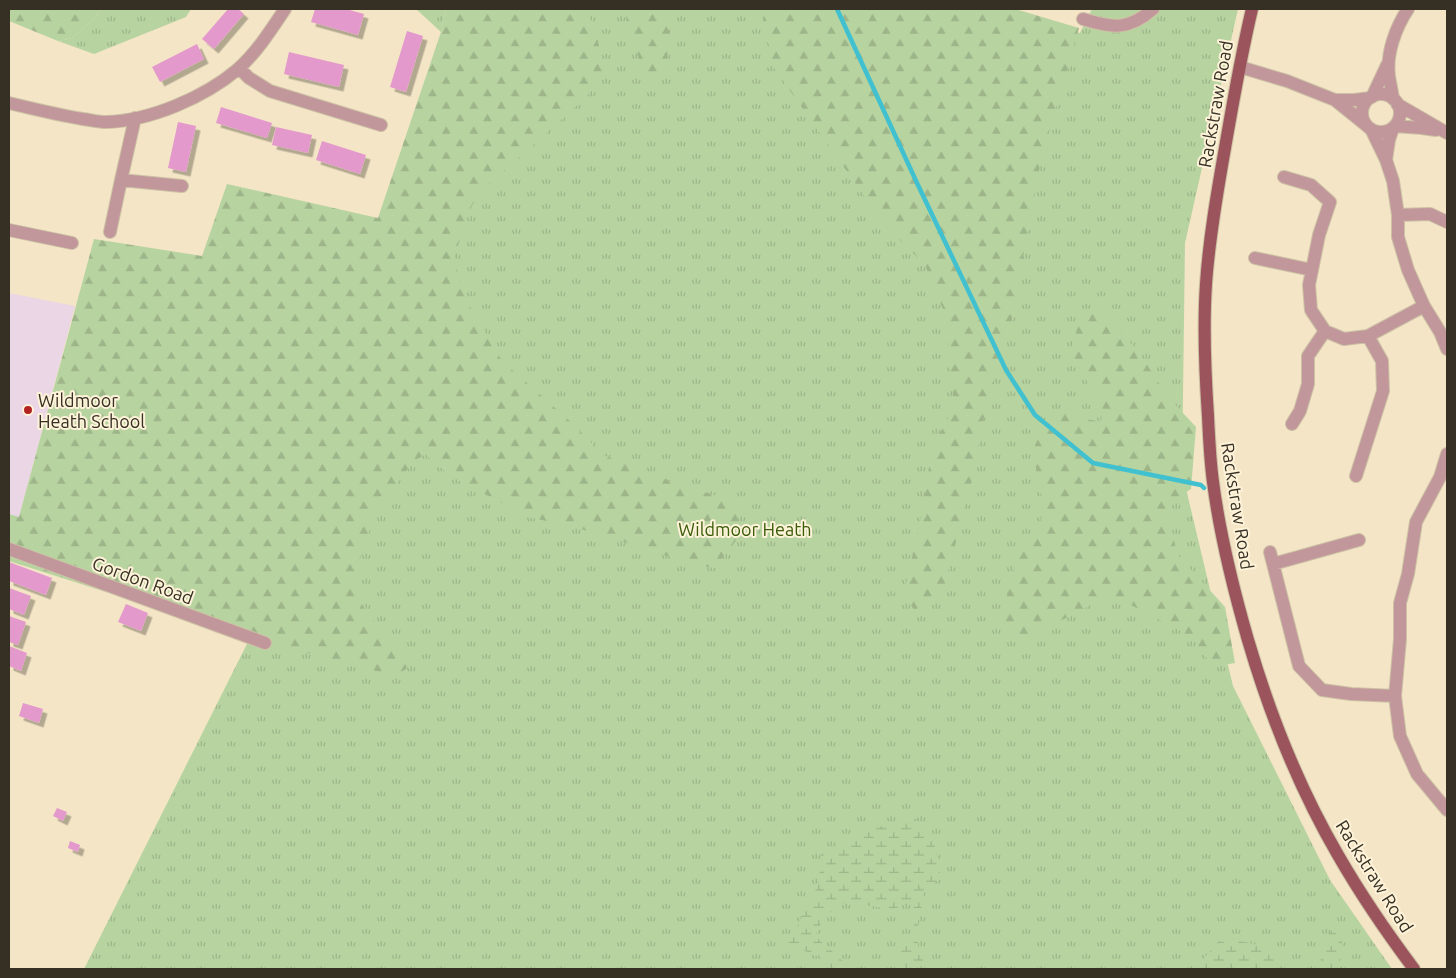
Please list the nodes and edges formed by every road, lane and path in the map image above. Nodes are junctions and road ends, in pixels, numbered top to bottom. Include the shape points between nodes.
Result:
1 (285, 9) edge
2 (1153, 9) edge
3 (1252, 9) edge
4 (1408, 9) edge
5 (1083, 19) dead end
6 (1389, 60) junction
7 (1240, 67) junction
8 (239, 68) junction
9 (1371, 98) junction
10 (1334, 100) junction
11 (1395, 101) junction
12 (9, 104) edge
13 (134, 118) junction
14 (381, 125) dead end
15 (1368, 127) junction
16 (1394, 127) junction
17 (1447, 134) edge
18 (1386, 160) junction
19 (1284, 177) dead end
20 (121, 180) junction
21 (182, 186) dead end
22 (1398, 215) junction
23 (1447, 222) edge
24 (9, 230) edge
25 (110, 232) dead end
26 (72, 242) dead end
27 (1255, 258) dead end
28 (1312, 270) junction
29 (1424, 306) junction
30 (1325, 331) junction
31 (1368, 336) junction
32 (1447, 349) edge
33 (1292, 424) dead end
34 (1447, 454) edge
35 (1356, 476) dead end
36 (1359, 540) dead end
37 (9, 550) edge
38 (265, 643) dead end
39 (1395, 696) junction
40 (1447, 810) edge
41 (1414, 969) edge

1 - 8 street via 264,41
2 - 5 street via 1126,25 1106,25
3 - 7 main road, Rackstraw Road
4 - 6 street via 1396,31
6 - 9 street
6 - 11 street via 1388,74
7 - 10 street
7 - 41 main road, Rackstraw Road via 1211,236 1205,313 1205,373 1213,480 1226,556 1259,676 1302,786 1342,861
8 - 13 street via 206,92 163,111
8 - 14 street via 270,91
9 - 10 street
9 - 11 street via 1382,94
9 - 15 street via 1362,114
10 - 15 street
11 - 16 street via 1400,115
11 - 17 street
12 - 13 street via 106,122
13 - 20 street
15 - 16 street via 1382,132
15 - 18 street
16 - 17 street via 1422,128
16 - 18 street
18 - 22 street
19 - 28 street via 1311,184 1330,202
20 - 21 street
20 - 25 street
22 - 23 street via 1430,214
22 - 29 street via 1400,245
24 - 26 street
27 - 28 street
28 - 30 street via 1309,285 1311,310
29 - 31 street
29 - 32 street
30 - 31 street via 1344,339
30 - 33 street via 1308,356 1308,384 1300,411
31 - 35 street via 1382,361 1383,391
34 - 39 street via 1440,476 1416,522 1400,603
36 - 39 street via 1272,558 1299,666 1322,690
37 - 38 street, Gordon Road
39 - 40 street via 1400,736 1417,774

